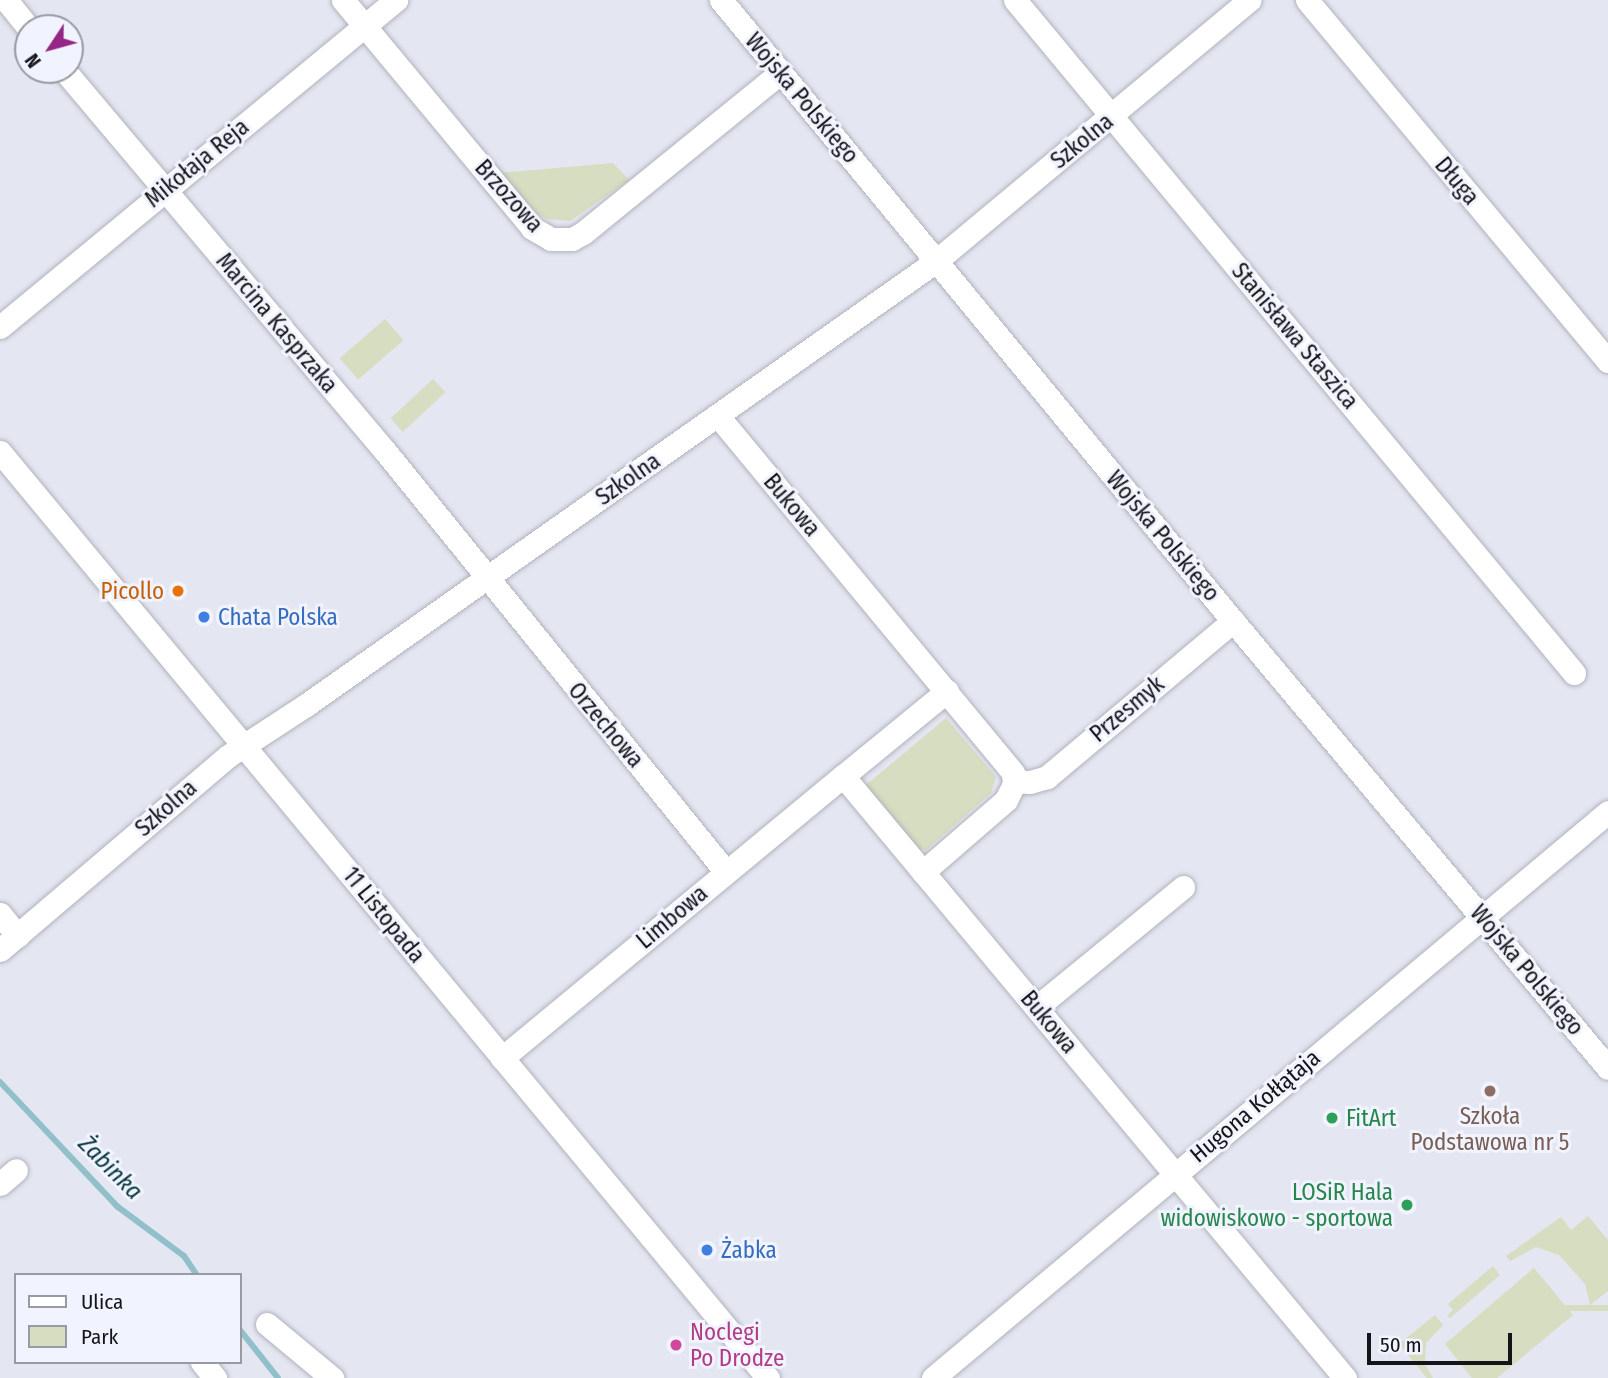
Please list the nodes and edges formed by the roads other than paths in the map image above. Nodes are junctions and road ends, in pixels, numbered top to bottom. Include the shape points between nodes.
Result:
1 (6, 0) edge
2 (343, 0) edge
3 (396, 0) edge
4 (721, 0) edge
5 (1015, 0) edge
6 (1249, 0) edge
7 (1307, 0) edge
8 (18, 14) edge
9 (365, 26) junction
10 (781, 72) junction
11 (76, 84) edge
12 (1112, 116) junction
13 (164, 190) junction
14 (936, 261) junction
15 (0, 327) edge
16 (1608, 361) edge
17 (718, 415) junction
18 (0, 452) edge
19 (488, 578) junction
20 (1233, 621) junction
21 (1574, 673) dead end
22 (947, 691) junction
23 (245, 746) junction
24 (843, 776) junction
25 (1014, 781) junction
26 (1608, 812) edge
27 (726, 872) junction
28 (923, 872) junction
29 (1183, 887) dead end
30 (0, 914) edge
31 (1481, 916) junction
32 (9, 943) edge
33 (1037, 1007) junction
34 (502, 1058) junction
35 (1608, 1068) edge
36 (1175, 1174) junction
37 (267, 1324) dead end
38 (204, 1364) edge
39 (215, 1378) edge
40 (332, 1378) edge
41 (768, 1378) edge
42 (933, 1378) edge
43 (1345, 1378) edge

1 - 8 street
2 - 9 street, Brzozowa
3 - 9 street, Mikołaja Reja
4 - 10 street, Wojska Polskiego
5 - 12 street, Stanisława Staszica
6 - 12 street, Szkolna
7 - 16 street, Długa
9 - 10 street, Brzozowa via 525,219 551,239 572,239 583,233
9 - 13 street, Mikołaja Reja
10 - 14 street, Wojska Polskiego
11 - 13 street, Marcina Kasprzaka
12 - 14 street, Szkolna
12 - 21 street, Stanisława Staszica
13 - 15 street, Mikołaja Reja
13 - 19 street, Marcina Kasprzaka
14 - 17 street, Szkolna
14 - 20 street, Wojska Polskiego
17 - 19 street, Szkolna
17 - 22 street, Bukowa
18 - 23 street, 11 Listopada
19 - 23 street, Szkolna
19 - 27 street, Orzechowa
20 - 25 street, Przesmyk via 1047,776
20 - 31 street, Wojska Polskiego
22 - 24 street
22 - 25 street, Bukowa via 1009,764
23 - 32 street, Szkolna
23 - 34 street, 11 Listopada
24 - 27 street, Limbowa
24 - 28 street, Bukowa
25 - 28 street via 1006,800
26 - 31 street, Hugona Kołłątaja
27 - 34 street, Limbowa
28 - 33 street, Bukowa
29 - 33 street
30 - 32 street
31 - 35 street, Wojska Polskiego
31 - 36 street, Hugona Kołłątaja
33 - 36 street, Bukowa
34 - 41 street, 11 Listopada
36 - 42 street, Hugona Kołłątaja
36 - 43 street, Bukowa
37 - 40 street
38 - 39 street

